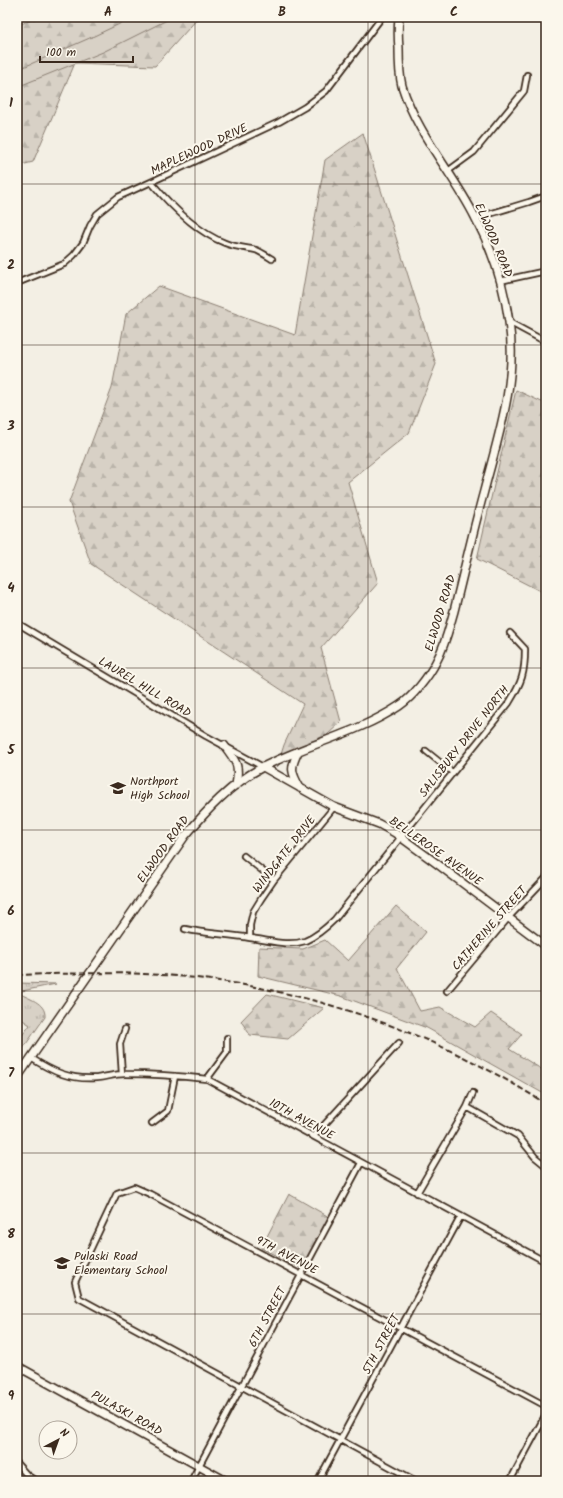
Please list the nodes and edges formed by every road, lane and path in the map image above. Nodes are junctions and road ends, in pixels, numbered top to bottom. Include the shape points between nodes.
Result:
1 (382, 17) edge
2 (399, 17) edge
3 (527, 75) dead end
4 (448, 171) junction
5 (151, 182) junction
6 (546, 196) edge
7 (476, 218) junction
8 (272, 258) dead end
9 (546, 271) edge
10 (500, 281) junction
11 (17, 283) edge
12 (509, 322) junction
13 (546, 342) edge
14 (17, 623) edge
15 (510, 633) dead end
16 (224, 745) junction
17 (426, 751) dead end
18 (298, 752) junction
19 (263, 767) junction
20 (452, 772) junction
21 (236, 785) junction
22 (300, 788) junction
23 (334, 807) junction
24 (401, 836) junction
25 (244, 856) dead end
26 (546, 878) edge
27 (274, 880) junction
28 (509, 918) junction
29 (185, 929) dead end
30 (250, 938) junction
31 (546, 946) edge
32 (447, 991) dead end
33 (125, 1028) dead end
34 (227, 1038) dead end
35 (400, 1043) dead end
36 (31, 1058) junction
37 (122, 1074) junction
38 (175, 1076) junction
39 (17, 1078) edge
40 (207, 1079) junction
41 (473, 1094) dead end
42 (467, 1107) junction
43 (152, 1123) dead end
44 (314, 1136) junction
45 (361, 1163) junction
46 (546, 1166) edge
47 (417, 1193) junction
48 (461, 1216) junction
49 (546, 1262) edge
50 (301, 1275) junction
51 (401, 1328) junction
52 (17, 1366) edge
53 (241, 1387) junction
54 (546, 1406) edge
55 (546, 1414) edge
56 (340, 1440) junction
57 (17, 1464) edge
58 (199, 1466) junction
59 (36, 1481) edge
60 (191, 1481) edge
61 (226, 1481) edge
62 (318, 1481) edge
63 (416, 1481) edge
64 (510, 1481) edge

1 - 5 street, MAPLEWOOD DRIVE via 326,91 305,107 279,122
2 - 4 main road, ELWOOD ROAD via 399,66 402,85 416,120
3 - 4 street via 524,91 474,152
4 - 7 main road, ELWOOD ROAD
5 - 8 street via 183,215 210,236 225,244 256,251
5 - 11 street, MAPLEWOOD DRIVE via 118,196 106,205 97,214 83,243 64,264
6 - 7 street
7 - 10 main road, ELWOOD ROAD
9 - 10 street
10 - 12 main road, ELWOOD ROAD
12 - 13 street
12 - 18 main road, ELWOOD ROAD via 512,355 503,418 454,610 437,662 420,685 399,706 366,725
14 - 16 street, LAUREL HILL ROAD
15 - 20 street, SALISBURY DRIVE NORTH via 526,649 524,675 509,702
16 - 19 street, LAUREL HILL ROAD
16 - 21 main road via 236,762 239,772
17 - 20 street
18 - 19 main road, ELWOOD ROAD
18 - 22 main road via 292,764 292,773
19 - 21 main road, ELWOOD ROAD
19 - 22 main road, BELLEROSE AVENUE
20 - 24 street, SALISBURY DRIVE NORTH
21 - 36 main road, ELWOOD ROAD via 209,808 184,836
22 - 23 main road, BELLEROSE AVENUE
23 - 24 main road, BELLEROSE AVENUE via 379,824
23 - 27 street, WINDGATE DRIVE
24 - 28 main road, BELLEROSE AVENUE
24 - 30 street, SALISBURY DRIVE NORTH via 335,919 315,937 293,943
25 - 27 street
26 - 28 street, CATHERINE STREET
27 - 30 street, WINDGATE DRIVE via 253,912
28 - 31 main road, BELLEROSE AVENUE
28 - 32 street, CATHERINE STREET
29 - 30 street, SALISBURY DRIVE NORTH
33 - 37 street via 120,1044
34 - 40 street via 227,1052
35 - 44 street
36 - 37 street, 10TH AVENUE via 50,1070 69,1076 96,1078
36 - 39 main road, ELWOOD ROAD
37 - 38 street, 10TH AVENUE
38 - 40 street, 10TH AVENUE
38 - 43 street via 168,1111
40 - 44 street, 10TH AVENUE
41 - 42 street
42 - 46 street via 518,1136
42 - 47 street
44 - 45 street, 10TH AVENUE
45 - 47 street, 10TH AVENUE
45 - 50 street, 6TH STREET
47 - 48 street, 10TH AVENUE
48 - 49 street, 10TH AVENUE
48 - 51 street, 5TH STREET
50 - 51 street, 9TH AVENUE
50 - 53 street, 6TH STREET
50 - 53 street, 9TH AVENUE via 150,1194 134,1188 117,1193 75,1282 79,1298
51 - 54 street, 9TH AVENUE
51 - 56 street, 5TH STREET
52 - 58 main road, PULASKI ROAD
53 - 56 street
53 - 58 street, 6TH STREET
55 - 64 street
56 - 62 street, 5TH STREET
56 - 63 street
57 - 59 street
58 - 60 street, 6TH STREET
58 - 61 main road, PULASKI ROAD

